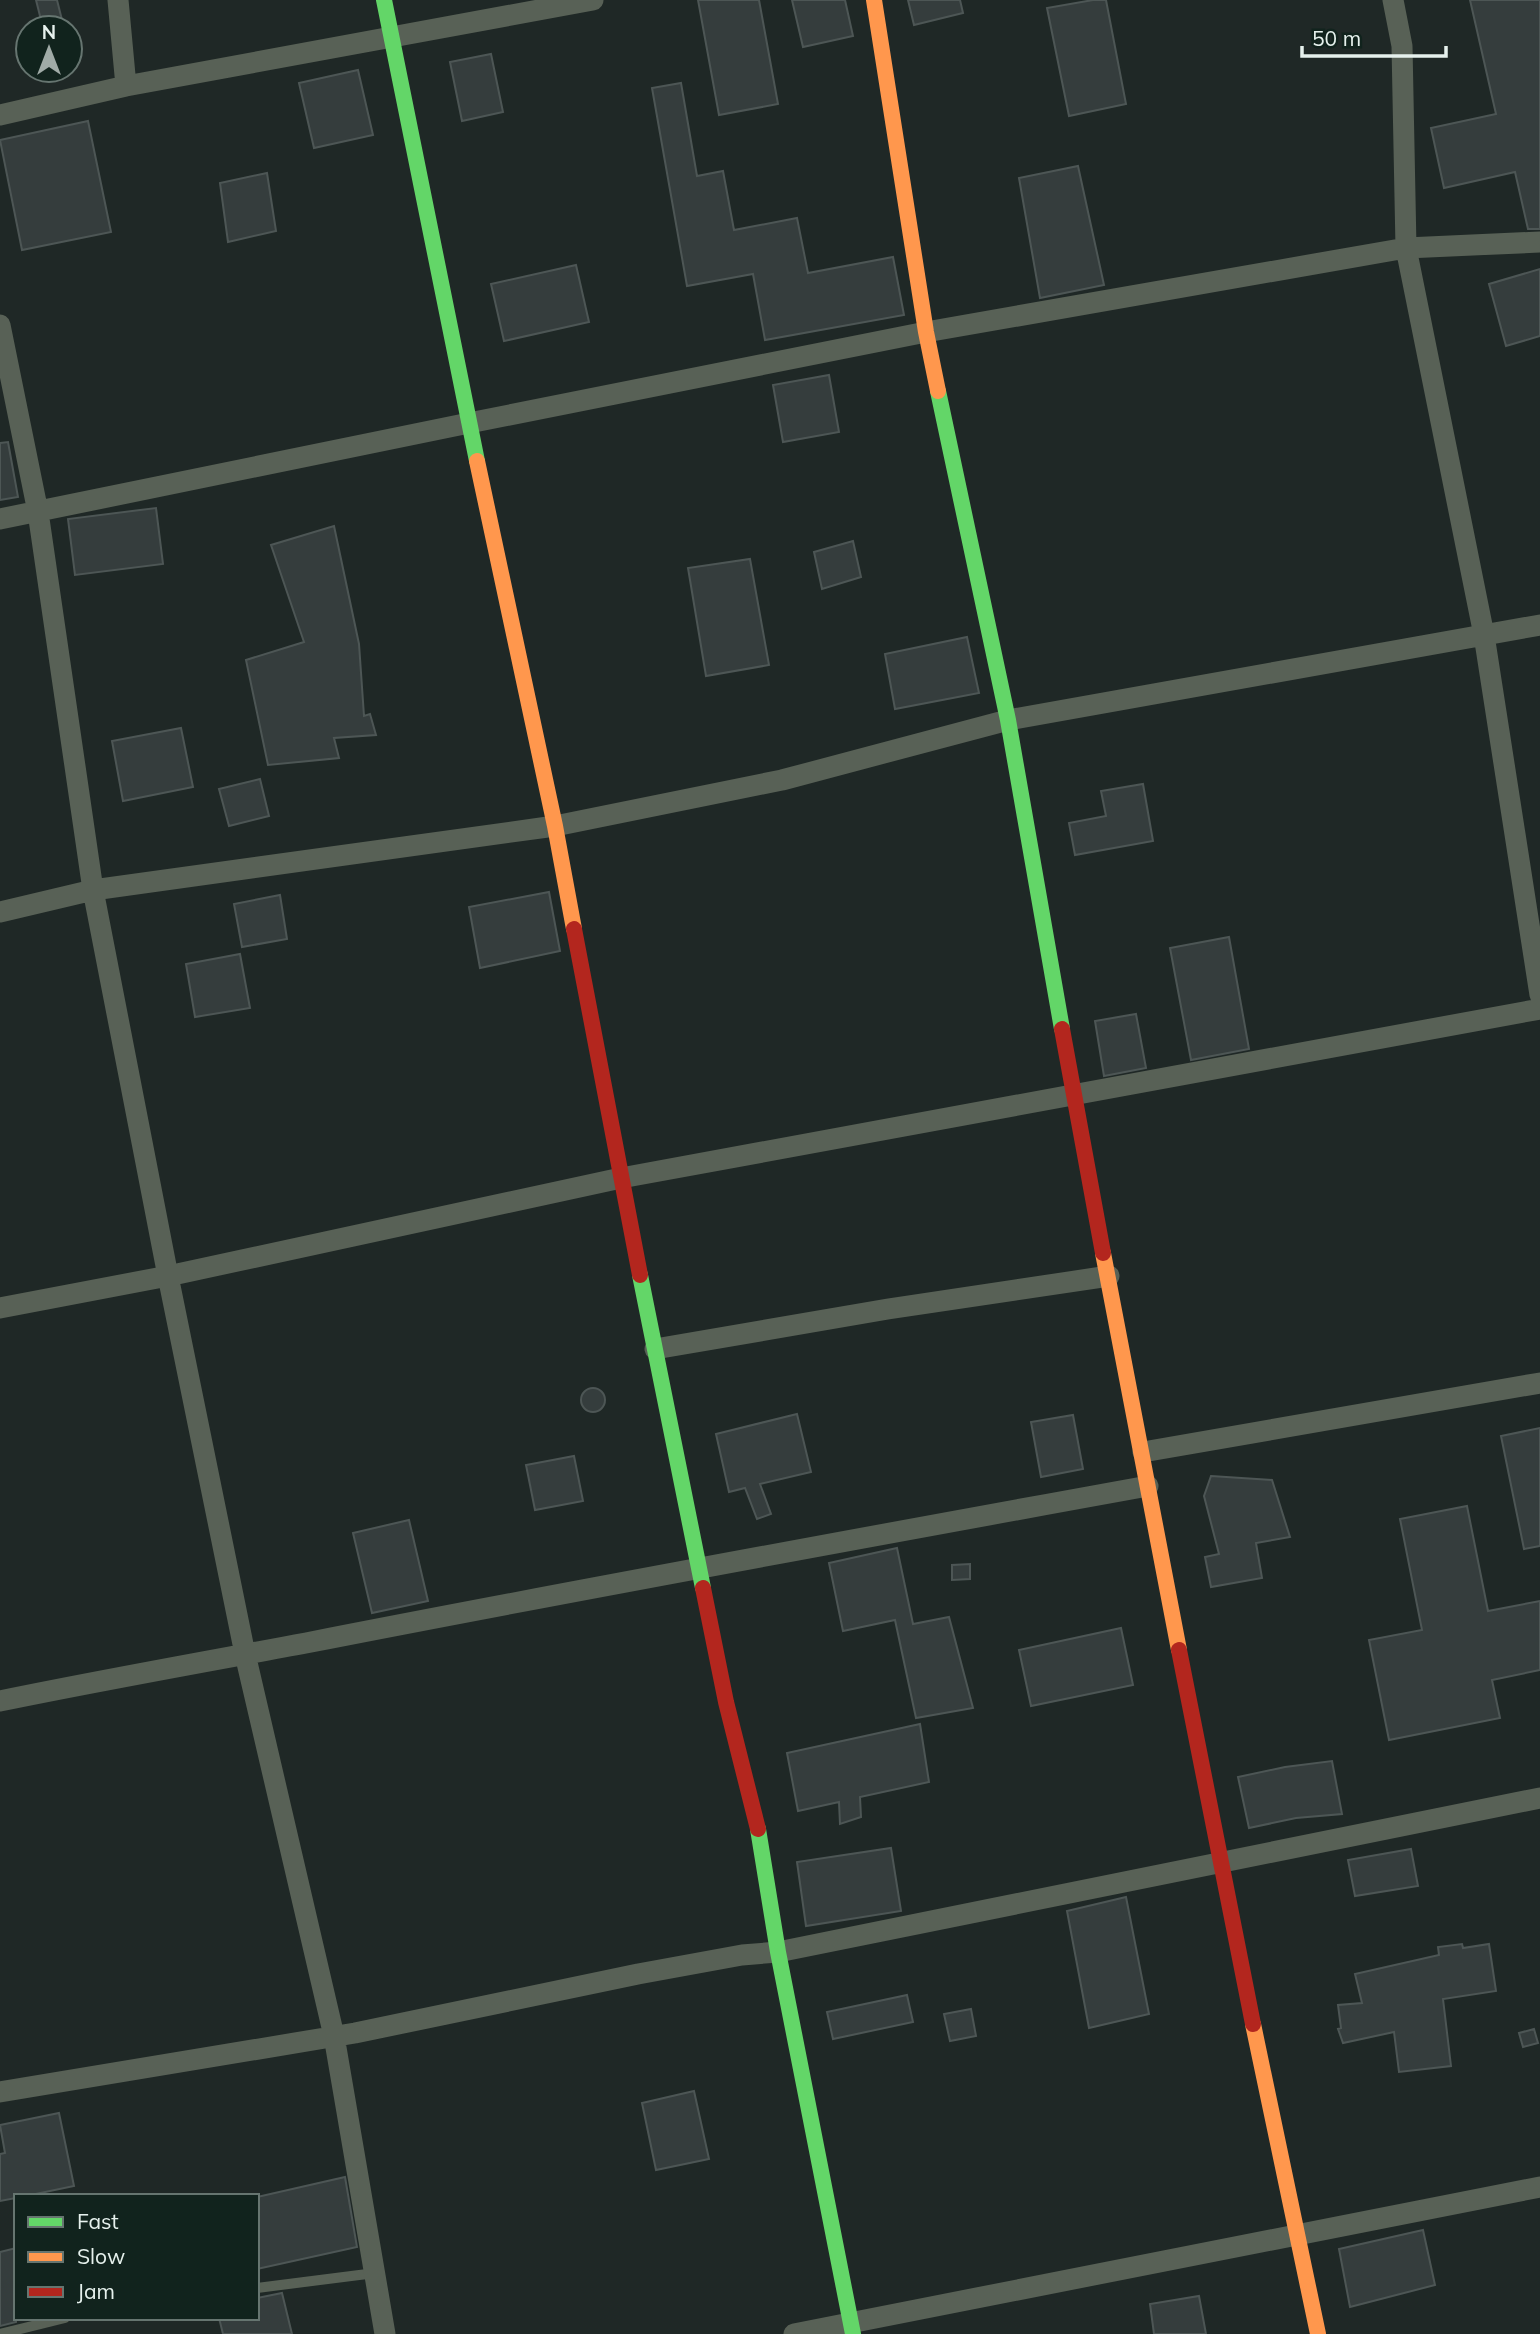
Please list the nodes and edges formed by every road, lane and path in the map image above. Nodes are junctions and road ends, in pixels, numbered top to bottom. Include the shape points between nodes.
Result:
1 (118, 0) edge
2 (384, 0) edge
3 (593, 0) edge
4 (874, 0) edge
5 (1393, 0) edge
6 (392, 38) junction
7 (126, 86) junction
8 (0, 115) edge
9 (1540, 242) edge
10 (1406, 248) junction
11 (0, 325) edge
12 (926, 332) junction
13 (469, 423) junction
14 (38, 512) junction
15 (0, 519) edge
16 (1540, 625) edge
17 (1484, 635) junction
18 (1008, 720) junction
19 (555, 825) junction
20 (93, 890) junction
21 (0, 912) edge
22 (1540, 995) edge
23 (1540, 1009) edge
24 (1073, 1094) junction
25 (621, 1178) junction
26 (168, 1276) junction
27 (1109, 1276) junction
28 (0, 1308) edge
29 (655, 1349) junction
30 (1540, 1383) edge
31 (1143, 1452) junction
32 (1148, 1486) junction
33 (699, 1567) junction
34 (245, 1654) junction
35 (0, 1701) edge
36 (1540, 1798) edge
37 (1220, 1863) junction
38 (778, 1952) junction
39 (334, 2036) junction
40 (0, 2092) edge
41 (1540, 2187) edge
42 (1298, 2235) junction
43 (375, 2273) junction
44 (259, 2288) edge
45 (57, 2320) edge
46 (852, 2328) edge
47 (0, 2334) edge
48 (385, 2334) edge
49 (794, 2334) edge
50 (1318, 2334) edge

1 - 7 street
2 - 6 street
3 - 6 street
4 - 12 street
5 - 10 street via 1402,46
6 - 7 street
6 - 13 street
7 - 8 street
9 - 10 street
10 - 12 street
10 - 17 street
11 - 14 street
12 - 13 street
12 - 18 street
13 - 14 street
13 - 19 street
14 - 15 street
14 - 20 street
16 - 17 street
17 - 18 street
17 - 22 street
18 - 19 street via 782,780
18 - 24 street
19 - 20 street
19 - 25 street
20 - 21 street
20 - 26 street
23 - 24 street
24 - 25 street
24 - 27 street
25 - 26 street
25 - 29 street
26 - 28 street
26 - 34 street
27 - 29 street
27 - 31 street
29 - 33 street
30 - 31 street
31 - 32 street
32 - 33 street
32 - 37 street
33 - 34 street
33 - 38 street via 760,1838
34 - 35 street
34 - 39 street
36 - 37 street
37 - 38 street
37 - 42 street
38 - 39 street via 742,1955
38 - 46 street
39 - 40 street
39 - 43 street
41 - 42 street
42 - 46 street
42 - 50 street
43 - 44 lane
43 - 48 street
45 - 47 lane
46 - 49 street

